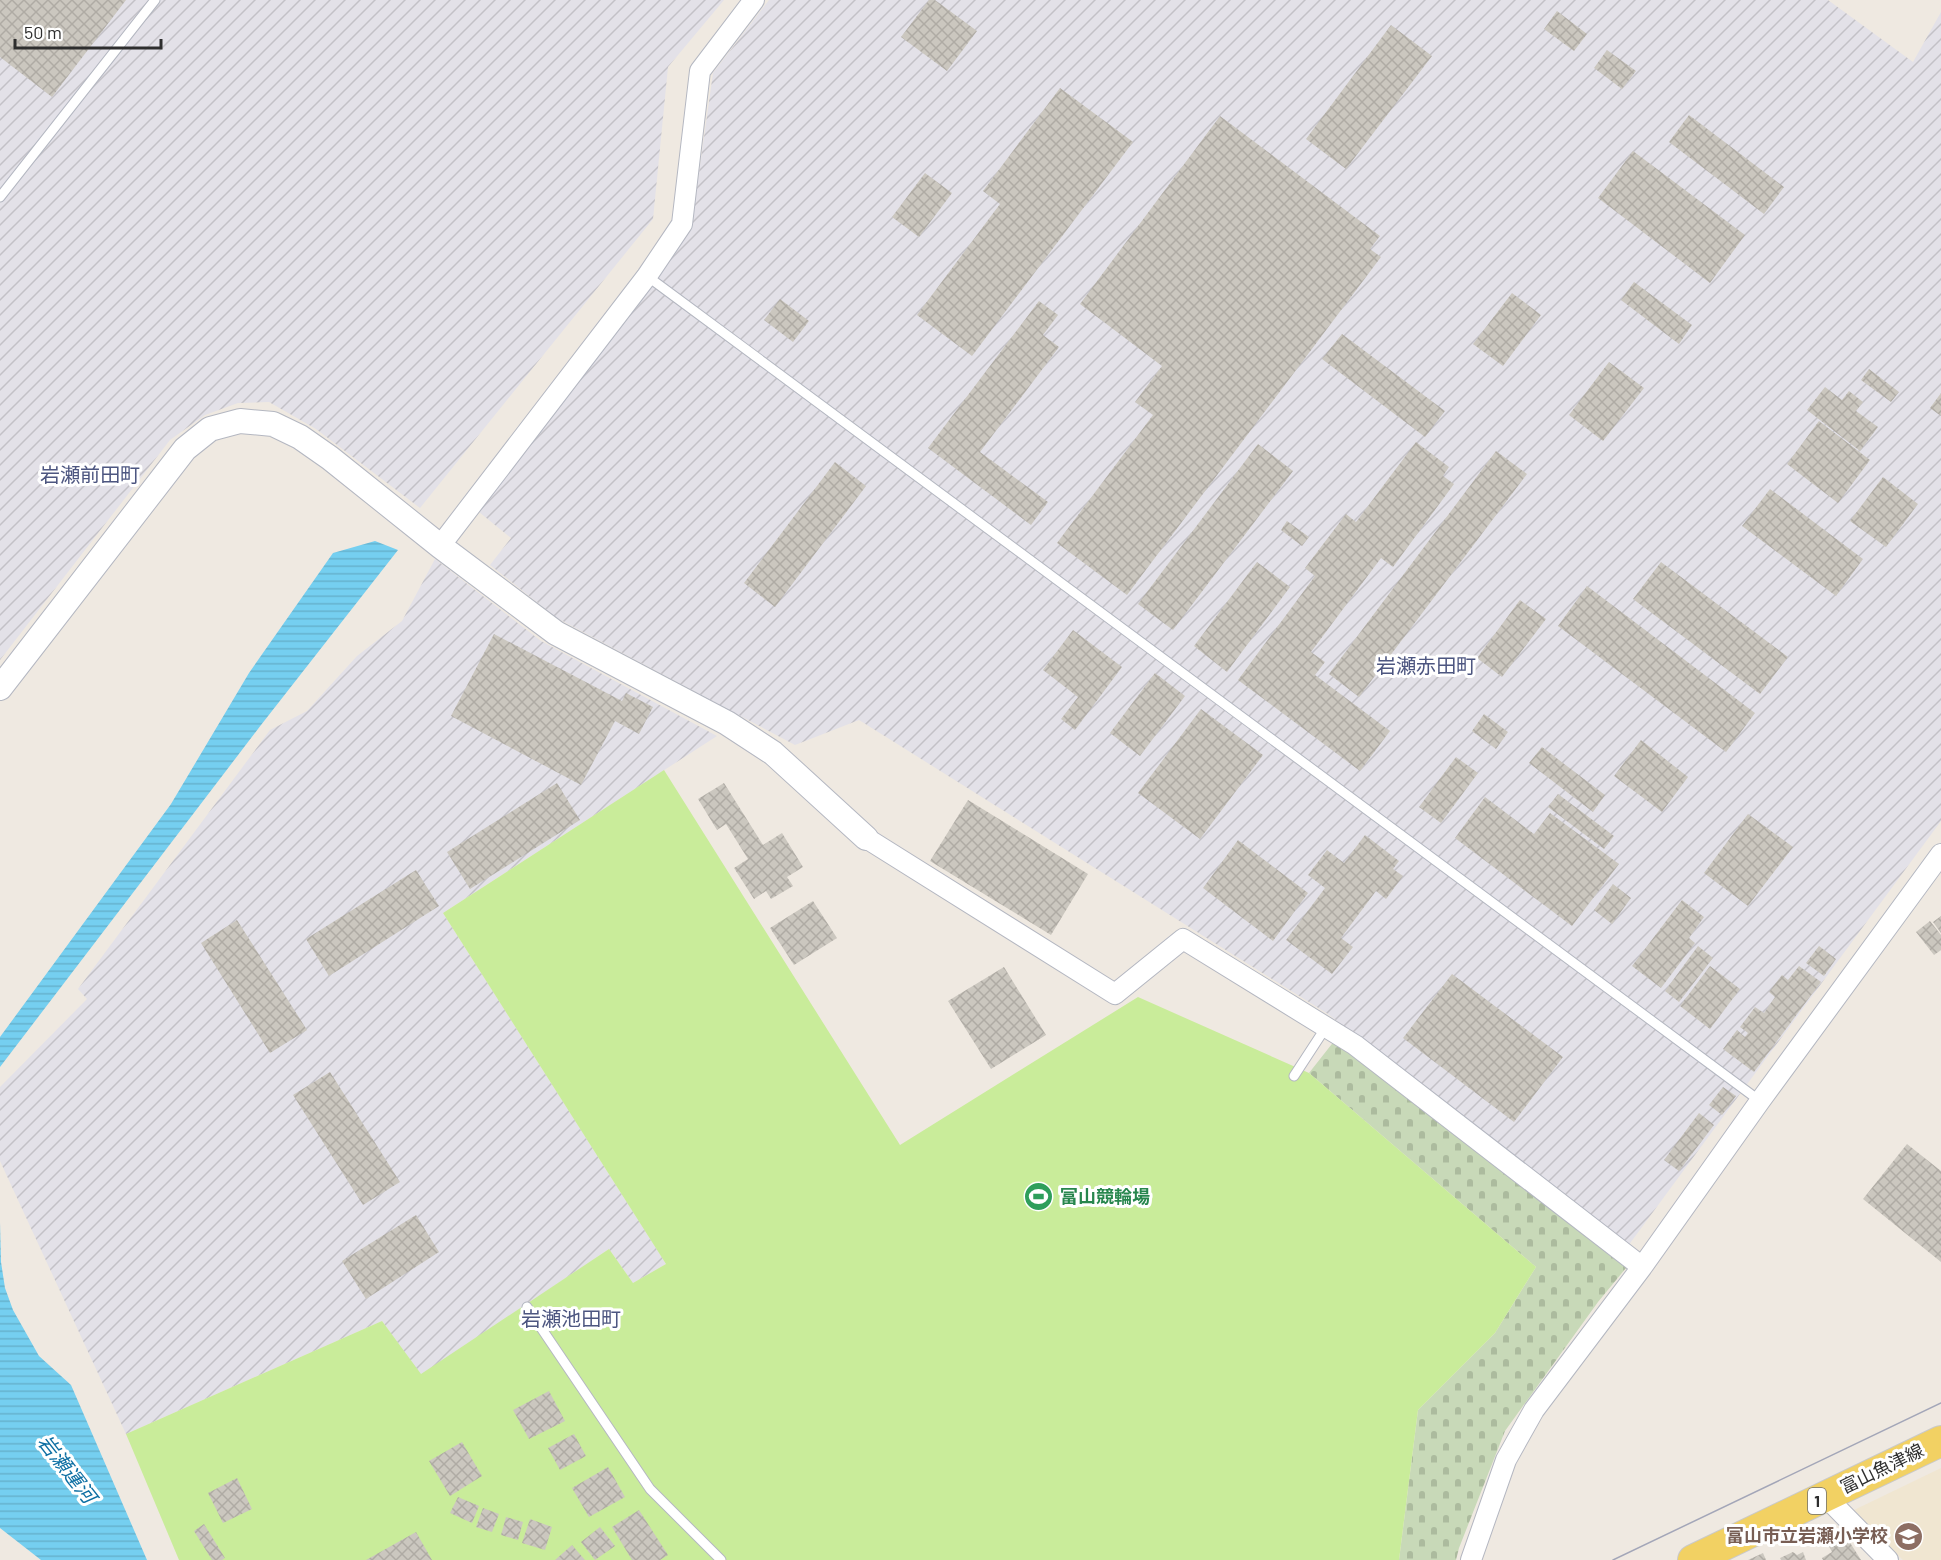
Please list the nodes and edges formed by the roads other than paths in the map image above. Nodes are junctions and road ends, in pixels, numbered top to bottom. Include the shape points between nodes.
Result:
1 (155, 0) edge
2 (754, 0) edge
3 (0, 197) edge
4 (648, 276) junction
5 (440, 546) junction
6 (0, 688) edge
7 (866, 838) joint
8 (1941, 854) edge
9 (1326, 1027) junction
10 (1294, 1076) dead end
11 (1760, 1101) junction
12 (1642, 1267) junction
13 (527, 1307) dead end
14 (1941, 1441) edge
15 (1825, 1496) junction
16 (721, 1560) edge
17 (1471, 1560) edge
18 (1693, 1560) edge
19 (1888, 1560) edge

1 - 3 lane
2 - 4 street via 700,70 682,224
4 - 5 street
4 - 11 lane
5 - 6 street via 300,437 273,424 240,421 210,429 185,449
5 - 7 street via 556,633 728,723 773,753
7 - 9 street via 1115,994 1183,939
8 - 11 street
9 - 10 lane
9 - 12 street via 1355,1045
11 - 12 street
12 - 17 street via 1534,1410 1506,1460
13 - 16 lane via 650,1489
14 - 15 main road, 富山魚津線 / 1
15 - 18 main road, 富山魚津線 / 1
15 - 19 street

